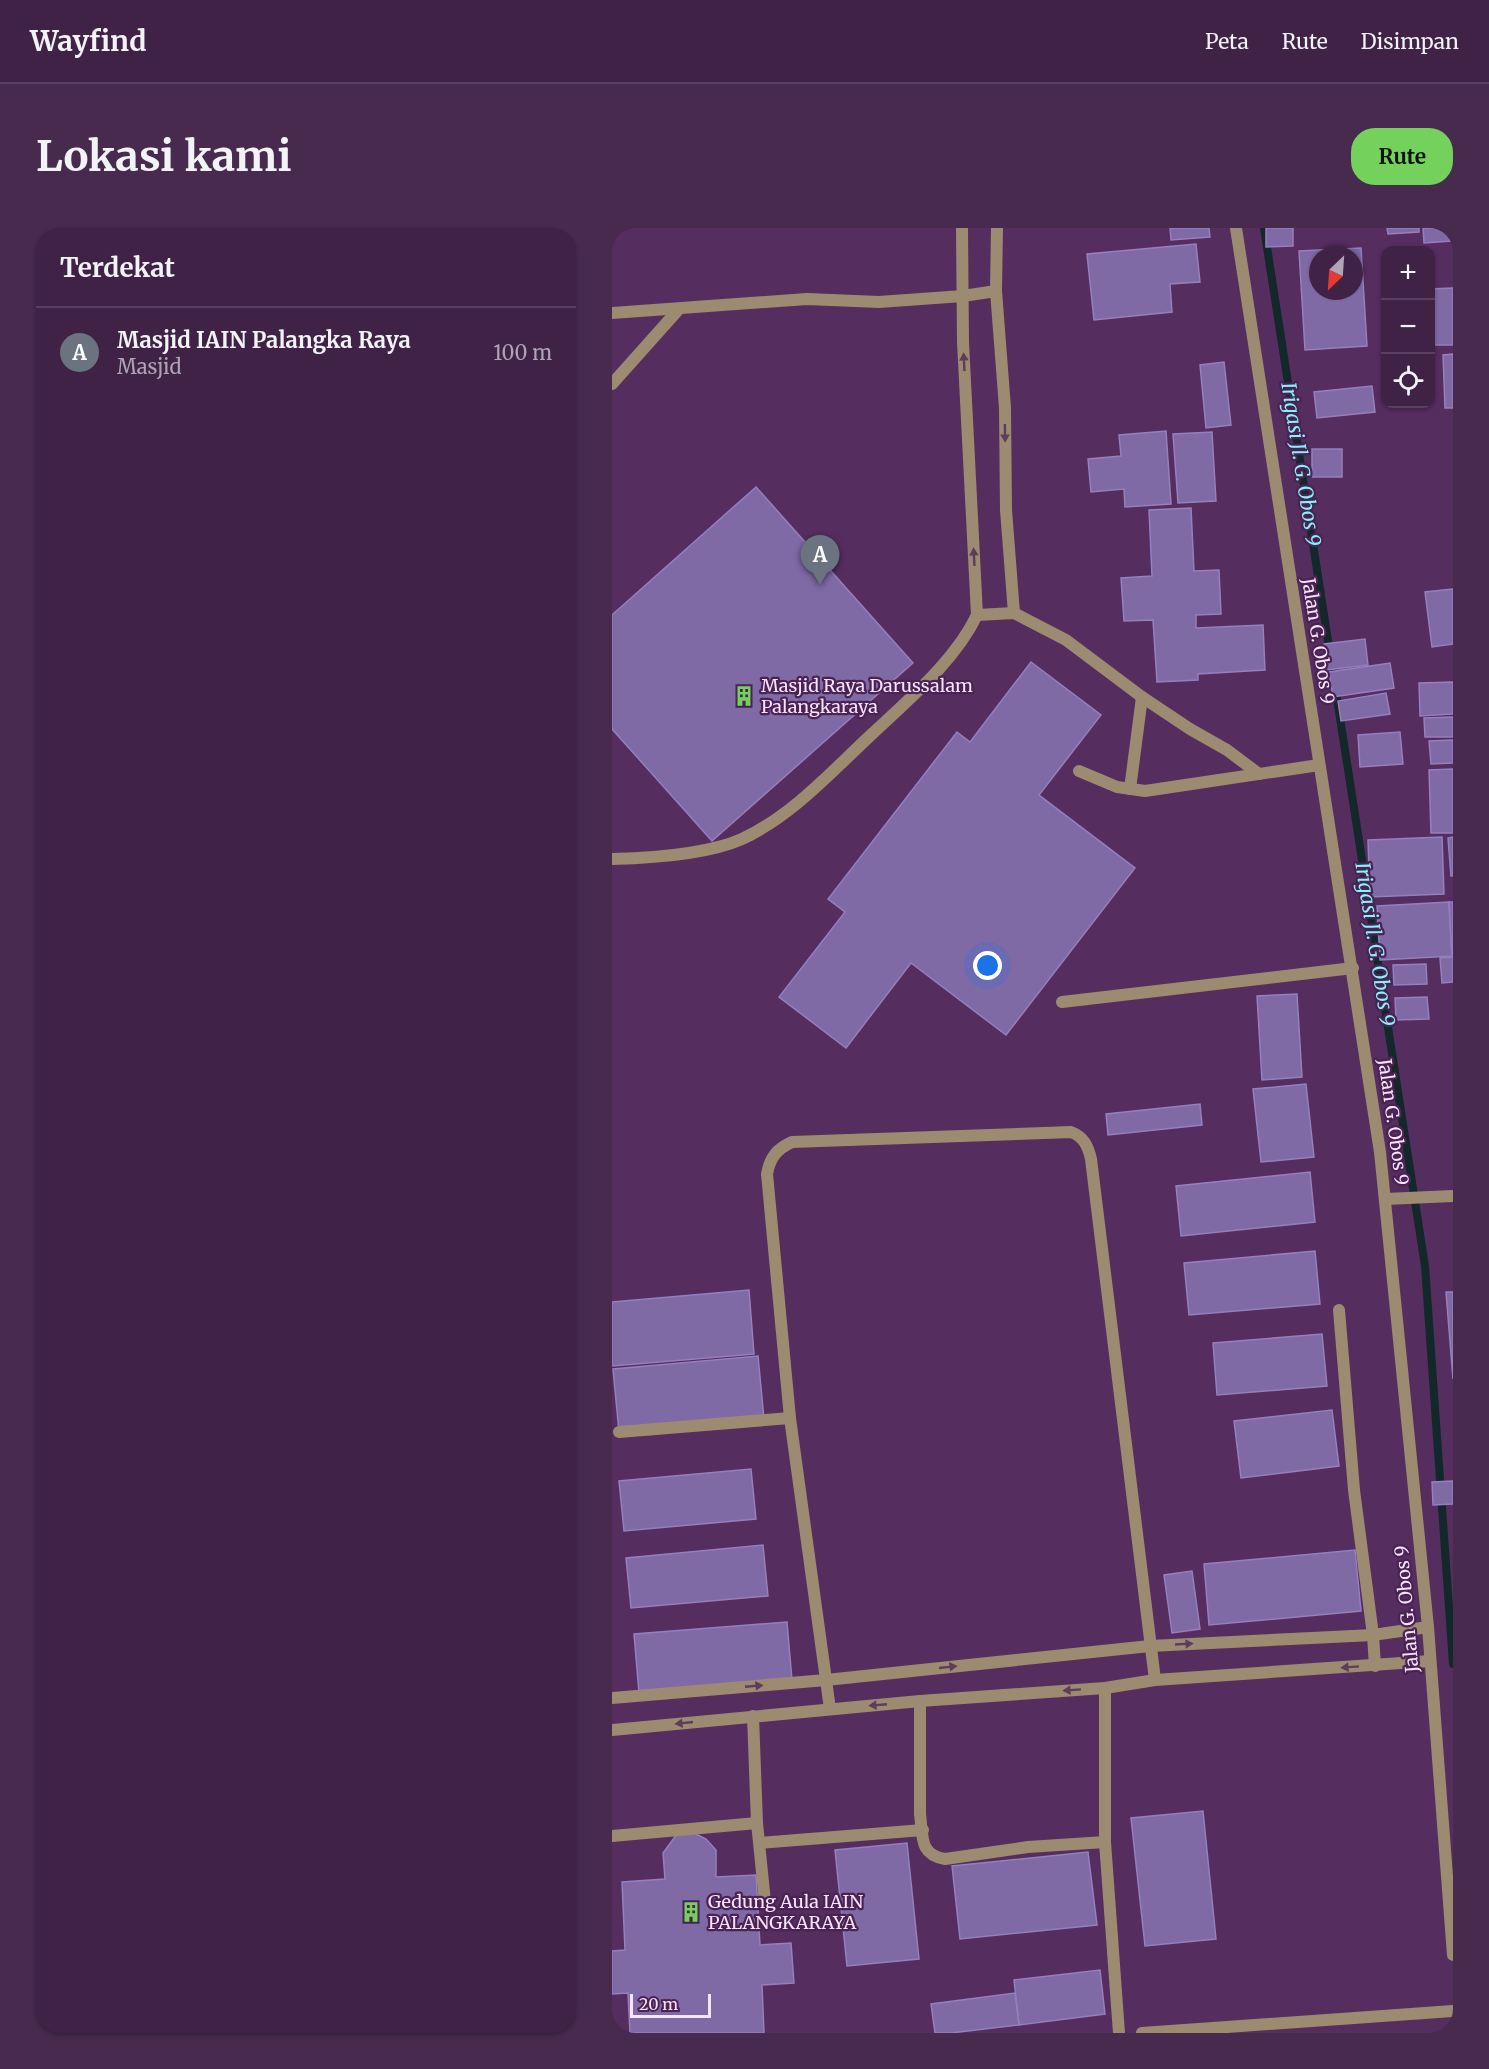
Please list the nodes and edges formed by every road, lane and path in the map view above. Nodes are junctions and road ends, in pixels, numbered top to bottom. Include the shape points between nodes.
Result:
1 (962, 228) edge
2 (997, 228) edge
3 (1236, 228) edge
4 (996, 291) junction
5 (963, 296) junction
6 (679, 309) junction
7 (612, 313) edge
8 (612, 384) edge
9 (1014, 613) junction
10 (977, 615) junction
11 (1142, 697) junction
12 (1319, 765) junction
13 (1079, 771) dead end
14 (1259, 774) junction
15 (1130, 789) junction
16 (612, 859) edge
17 (1353, 968) junction
18 (1062, 1002) dead end
19 (1453, 1196) edge
20 (1385, 1199) junction
21 (1339, 1310) dead end
22 (790, 1418) junction
23 (619, 1432) dead end
24 (1428, 1627) junction
25 (1373, 1635) junction
26 (1150, 1646) junction
27 (1430, 1660) junction
28 (1375, 1666) junction
29 (826, 1680) junction
30 (1155, 1680) junction
31 (1105, 1688) junction
32 (612, 1698) edge
33 (920, 1701) junction
34 (830, 1709) junction
35 (753, 1716) junction
36 (612, 1730) edge
37 (757, 1823) junction
38 (922, 1830) junction
39 (612, 1836) edge
40 (1105, 1842) junction
41 (760, 1844) junction
42 (765, 1902) dead end
43 (1453, 1955) edge
44 (1453, 2011) edge
45 (1119, 2033) edge
46 (1142, 2033) edge

1 - 5 street
2 - 4 street
3 - 12 street, Jalan G. Obos 9
4 - 5 street
4 -> 9 street
5 - 6 street via 879,302 807,299
10 -> 5 street
6 - 7 street
6 - 8 street
9 - 10 street
9 - 11 street via 1066,640
10 - 16 street via 951,656 900,707 789,810 761,829 721,847
11 - 14 street
11 - 15 street
12 - 14 street
12 - 17 street, Jalan G. Obos 9
13 - 15 street
14 - 15 street via 1160,789
17 - 18 street
17 - 20 street, Jalan G. Obos 9
19 - 20 street
20 - 24 street, Jalan G. Obos 9
21 - 25 street via 1354,1490
22 - 23 street
22 - 26 street via 767,1174 780,1147 792,1142 1071,1132 1079,1135 1088,1145 1091,1159
22 - 29 street
24 - 25 street
24 - 27 street, Jalan G. Obos 9
26 -> 25 street
25 - 28 street
29 -> 26 street
26 - 30 street
27 - 28 street
27 - 43 street, Jalan G. Obos 9
28 -> 30 street
32 -> 29 street
29 - 34 street
30 - 31 street
31 -> 33 street
31 - 40 street
33 -> 34 street
33 - 38 street
34 - 35 street
35 -> 36 street
35 - 37 street
37 - 39 street
37 - 41 street
38 - 40 street via 926,1850 933,1857 945,1859 1028,1847
38 - 41 street
40 - 45 street
41 - 42 street
44 - 46 street

